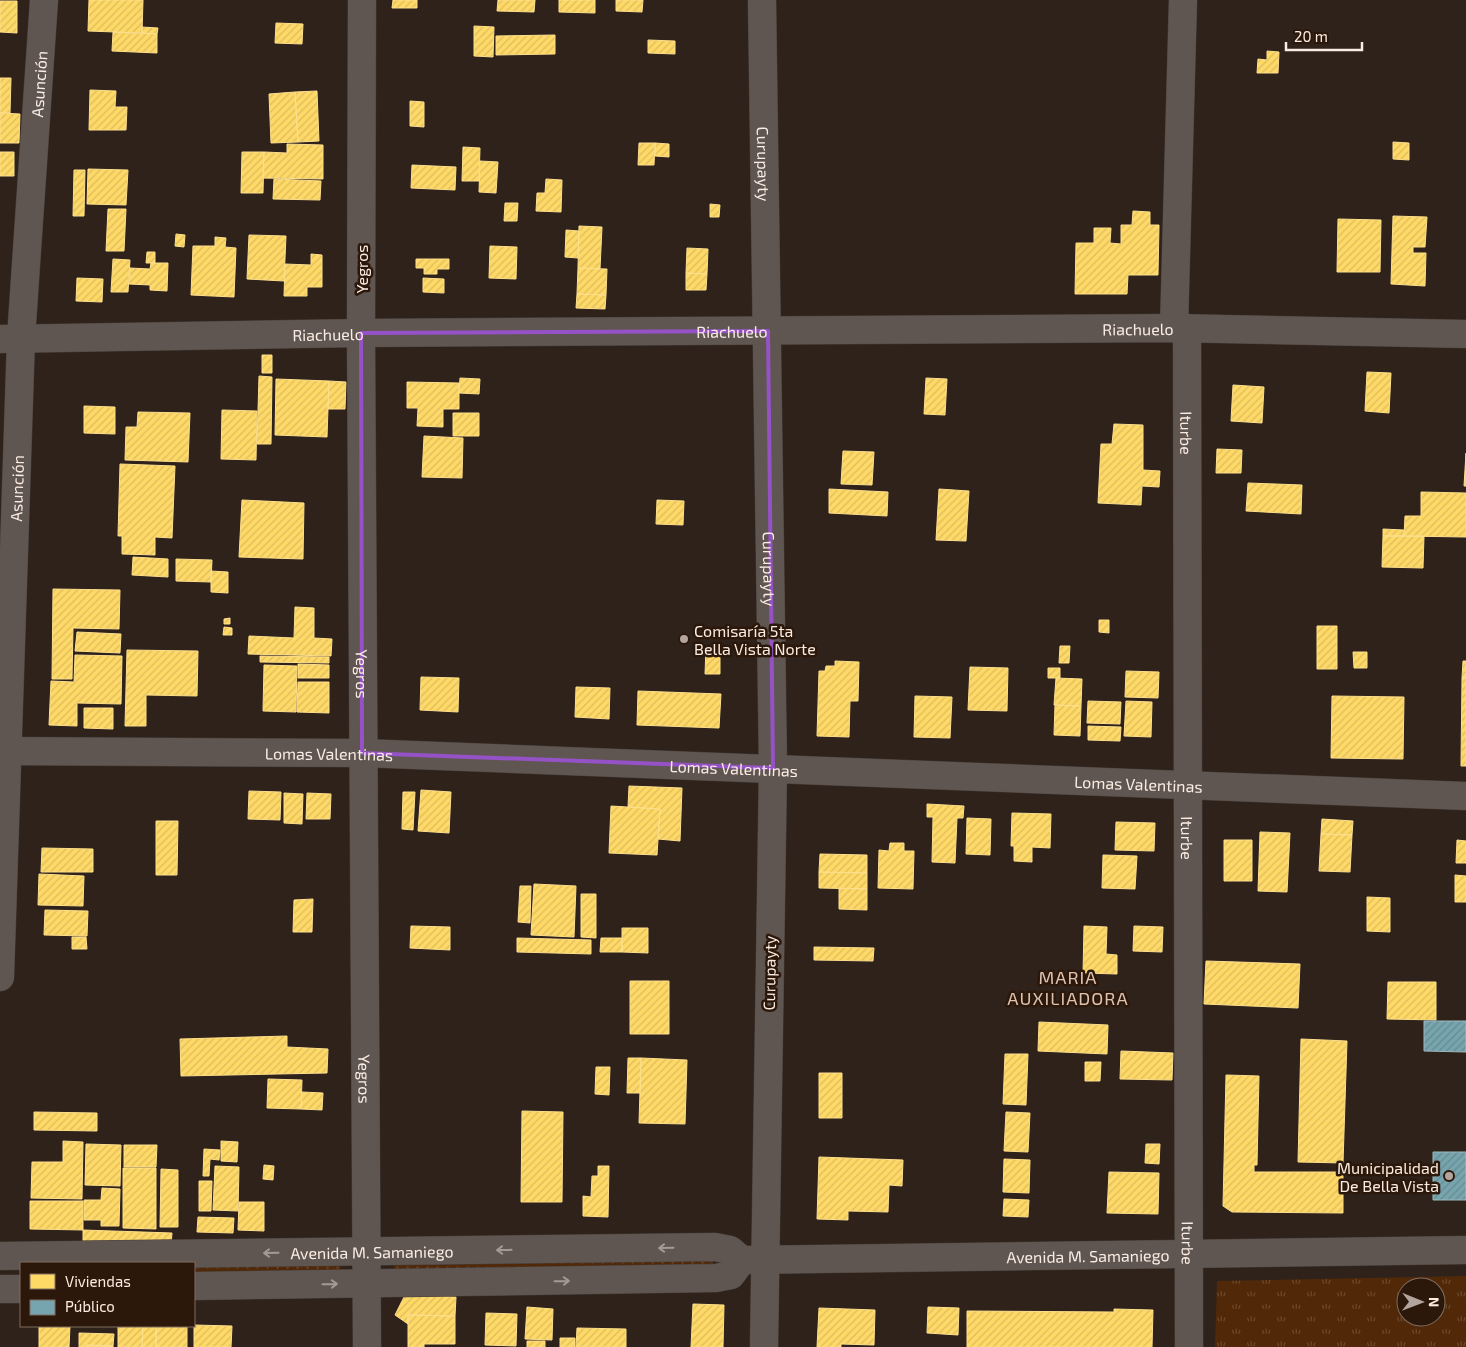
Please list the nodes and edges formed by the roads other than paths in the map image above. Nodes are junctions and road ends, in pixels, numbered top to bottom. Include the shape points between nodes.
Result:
1 (44, 0) edge
2 (362, 0) edge
3 (762, 0) edge
4 (1183, 0) edge
5 (1180, 328) junction
6 (768, 330) junction
7 (361, 333) junction
8 (1466, 334) edge
9 (11, 338) edge
10 (4, 751) edge
11 (362, 753) junction
12 (773, 768) junction
13 (1188, 784) junction
14 (1466, 796) edge
15 (0, 977) edge
16 (1466, 1250) edge
17 (366, 1252) junction
18 (1189, 1254) junction
19 (0, 1256) edge
20 (753, 1259) junction
21 (367, 1284) junction
22 (195, 1286) edge
23 (0, 1289) edge
24 (20, 1289) edge
25 (367, 1347) edge
26 (764, 1347) edge
27 (1189, 1347) edge

1 - 9 street, Asunción
2 - 7 street, Yegros
3 - 6 street, Curupayty
4 - 5 street, Iturbe
5 - 6 street, Riachuelo
5 - 8 street, Riachuelo
5 - 13 street, Iturbe
6 - 7 street, Riachuelo
6 - 12 street, Curupayty
7 - 9 street, Riachuelo
7 - 11 street, Yegros
9 - 10 street, Asunción
10 - 11 street, Lomas Valentinas
10 - 15 street, Asunción
11 - 12 street, Lomas Valentinas
11 - 17 street, Yegros
12 - 13 street, Lomas Valentinas
12 - 20 street, Curupayty
13 - 14 street, Lomas Valentinas
13 - 18 street, Iturbe
16 - 18 street, Avenida M. Samaniego
17 -> 19 street, Avenida M. Samaniego
20 -> 17 street, Avenida M. Samaniego via 715,1247
17 - 21 street, Yegros
18 - 20 street, Avenida M. Samaniego
18 - 27 street, Iturbe
21 -> 20 street, Avenida M. Samaniego via 716,1278 731,1275
20 - 26 street, Curupayty
22 -> 21 street, Avenida M. Samaniego
21 - 25 street, Yegros
23 - 24 street

